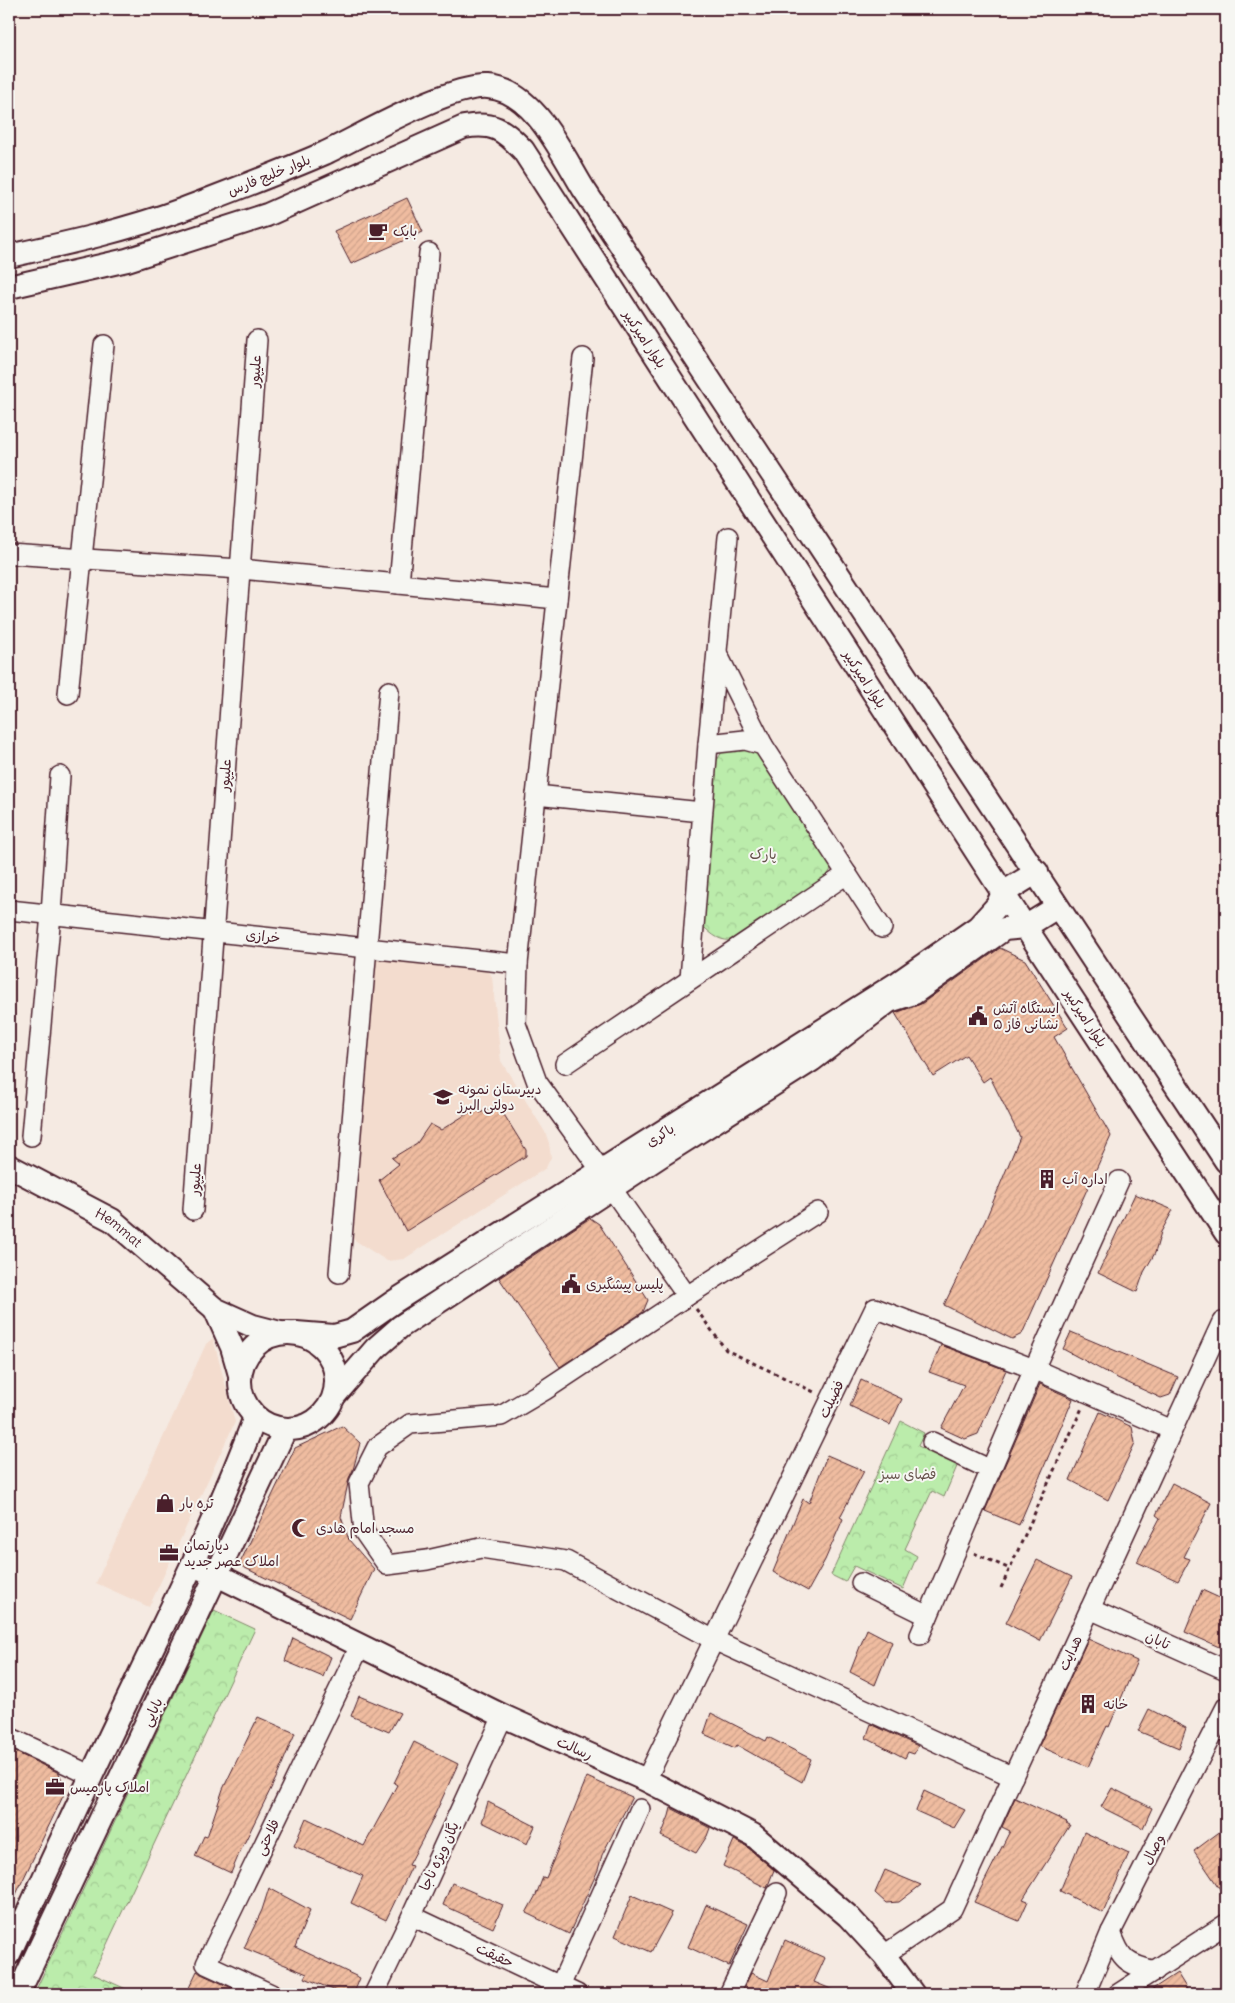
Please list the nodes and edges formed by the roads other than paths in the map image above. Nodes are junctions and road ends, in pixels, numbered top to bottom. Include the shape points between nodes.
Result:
1 (462, 90) junction
2 (471, 126) junction
3 (546, 129) junction
4 (523, 150) junction
5 (429, 253) dead end
6 (9, 256) edge
7 (9, 287) edge
8 (257, 340) dead end
9 (104, 345) dead end
10 (583, 358) dead end
11 (728, 537) dead end
12 (9, 554) edge
13 (82, 559) junction
14 (240, 568) junction
15 (399, 584) junction
16 (557, 599) junction
17 (717, 653) junction
18 (389, 691) dead end
19 (68, 694) dead end
20 (708, 744) junction
21 (763, 745) junction
22 (60, 776) dead end
23 (536, 795) junction
24 (702, 812) junction
25 (1037, 872) junction
26 (847, 874) junction
27 (1003, 893) junction
28 (1057, 907) junction
29 (9, 910) edge
30 (51, 914) junction
31 (1026, 927) junction
32 (882, 928) dead end
33 (214, 931) junction
34 (366, 948) junction
35 (518, 964) junction
36 (690, 979) junction
37 (565, 1064) dead end
38 (31, 1136) dead end
39 (1226, 1161) edge
40 (9, 1166) edge
41 (607, 1180) junction
42 (1119, 1181) dead end
43 (193, 1210) dead end
44 (818, 1212) dead end
45 (1226, 1233) edge
46 (339, 1272) dead end
47 (687, 1296) junction
48 (215, 1310) junction
49 (1222, 1322) dead end
50 (288, 1333) junction
51 (1034, 1369) junction
52 (240, 1375) junction
53 (335, 1395) junction
54 (255, 1417) junction
55 (285, 1430) junction
56 (1172, 1430) junction
57 (932, 1442) dead end
58 (991, 1470) junction
59 (192, 1565) junction
60 (217, 1575) junction
61 (861, 1583) dead end
62 (1090, 1609) junction
63 (928, 1616) junction
64 (920, 1635) dead end
65 (714, 1640) junction
66 (360, 1646) junction
67 (1226, 1670) edge
68 (1226, 1707) edge
69 (503, 1716) junction
70 (9, 1738) edge
71 (90, 1775) junction
72 (1013, 1776) junction
73 (646, 1780) junction
74 (640, 1809) dead end
75 (777, 1894) dead end
76 (412, 1916) junction
77 (1226, 1924) edge
78 (1111, 1932) junction
79 (9, 1954) edge
80 (884, 1955) junction
81 (1155, 1970) junction
82 (560, 1986) junction
83 (18, 1994) edge
84 (271, 1994) edge
85 (374, 1994) edge
86 (577, 1994) edge
87 (729, 1994) edge
88 (913, 1994) edge
89 (1085, 1994) edge
90 (1118, 1994) edge

1 - 2 street via 470,94 478,110
1 - 3 street, بلوار خلیج فارس via 489,87 521,100
1 - 6 street, بلوار خلیج فارس via 323,153 182,209 83,240
2 - 4 street, بلوار امیرکبیر via 482,124 500,129
2 - 7 street via 267,215 127,260
3 - 4 street via 531,130 523,142
3 - 25 street
4 - 27 street, بلوار امیرکبیر
5 - 15 street
8 - 14 street, علیپور
9 - 13 street
10 - 16 street
11 - 17 street
12 - 13 street
13 - 14 street
13 - 19 street
14 - 15 street
14 - 33 street, علیپور
15 - 16 street
16 - 23 street
17 - 20 street
17 - 21 street
18 - 34 street
20 - 21 street via 745,740
20 - 24 street
21 - 26 street
22 - 30 street
23 - 24 street
23 - 35 street
24 - 36 street
25 - 27 street
25 - 28 street
26 - 32 street
26 - 36 street
27 - 31 street, بلوار امیرکبیر
27 - 41 street, باکری via 997,906 978,928
28 - 31 street
28 - 39 street
29 - 30 street, خرازی
30 - 33 street, خرازی
30 - 38 street
31 - 41 street, باکری via 1004,930 914,992 889,1001 812,1060
31 - 45 street, بلوار امیرکبیر
33 - 34 street, خرازی
33 - 43 street, علیپور
34 - 35 street, خرازی
34 - 46 street
35 - 41 street via 516,1024 537,1082
36 - 37 street
40 - 48 street, Hemmat via 112,1220
41 - 47 street
41 - 50 street, باکری via 395,1301 352,1331 334,1336
41 - 53 street, باکری via 400,1328 376,1348
42 - 51 street
44 - 47 street
47 - 65 street via 501,1416 410,1424 377,1447 359,1482 364,1532 387,1565 481,1548 566,1560
48 - 50 street via 253,1326
48 - 52 street via 232,1347
49 - 56 street, هدایت
50 - 52 street via 266,1338 253,1347 244,1360
50 - 53 street via 312,1338 324,1348 333,1362 337,1378
51 - 56 street, فضیلت
51 - 58 street
51 - 65 street, فضیلت via 875,1308
52 - 54 street via 245,1405
53 - 55 street via 328,1410 316,1421 301,1428
54 - 55 street via 269,1426
54 - 59 street, بابایی via 238,1466
55 - 60 street, بابایی
56 - 62 street, هدایت
57 - 58 street
58 - 63 street
59 - 60 street, رسالت
59 - 71 street, بابایی
60 - 66 street, رسالت
60 - 83 street, بابایی
61 - 63 street
62 - 67 street, تابان
62 - 72 street, هدایت
63 - 64 street
65 - 72 street
65 - 73 street, فضیلت
66 - 69 street, رسالت
66 - 84 street, فلاحتی via 206,1964
68 - 78 street, وصال
69 - 73 street, رسالت
69 - 76 street, یگان ویژه ناجا
70 - 71 street
71 - 79 street, بابایی
72 - 80 street, هدایت via 952,1909
73 - 80 street, رسالت via 753,1835 848,1916
74 - 82 street
75 - 87 street
76 - 82 street, حقیقت
76 - 85 street, یگان ویژه ناجا
77 - 81 street
78 - 81 street via 1118,1952 1134,1966
78 - 89 street, وصال
80 - 88 street, رسالت
81 - 90 street
82 - 86 street, حقیقت

